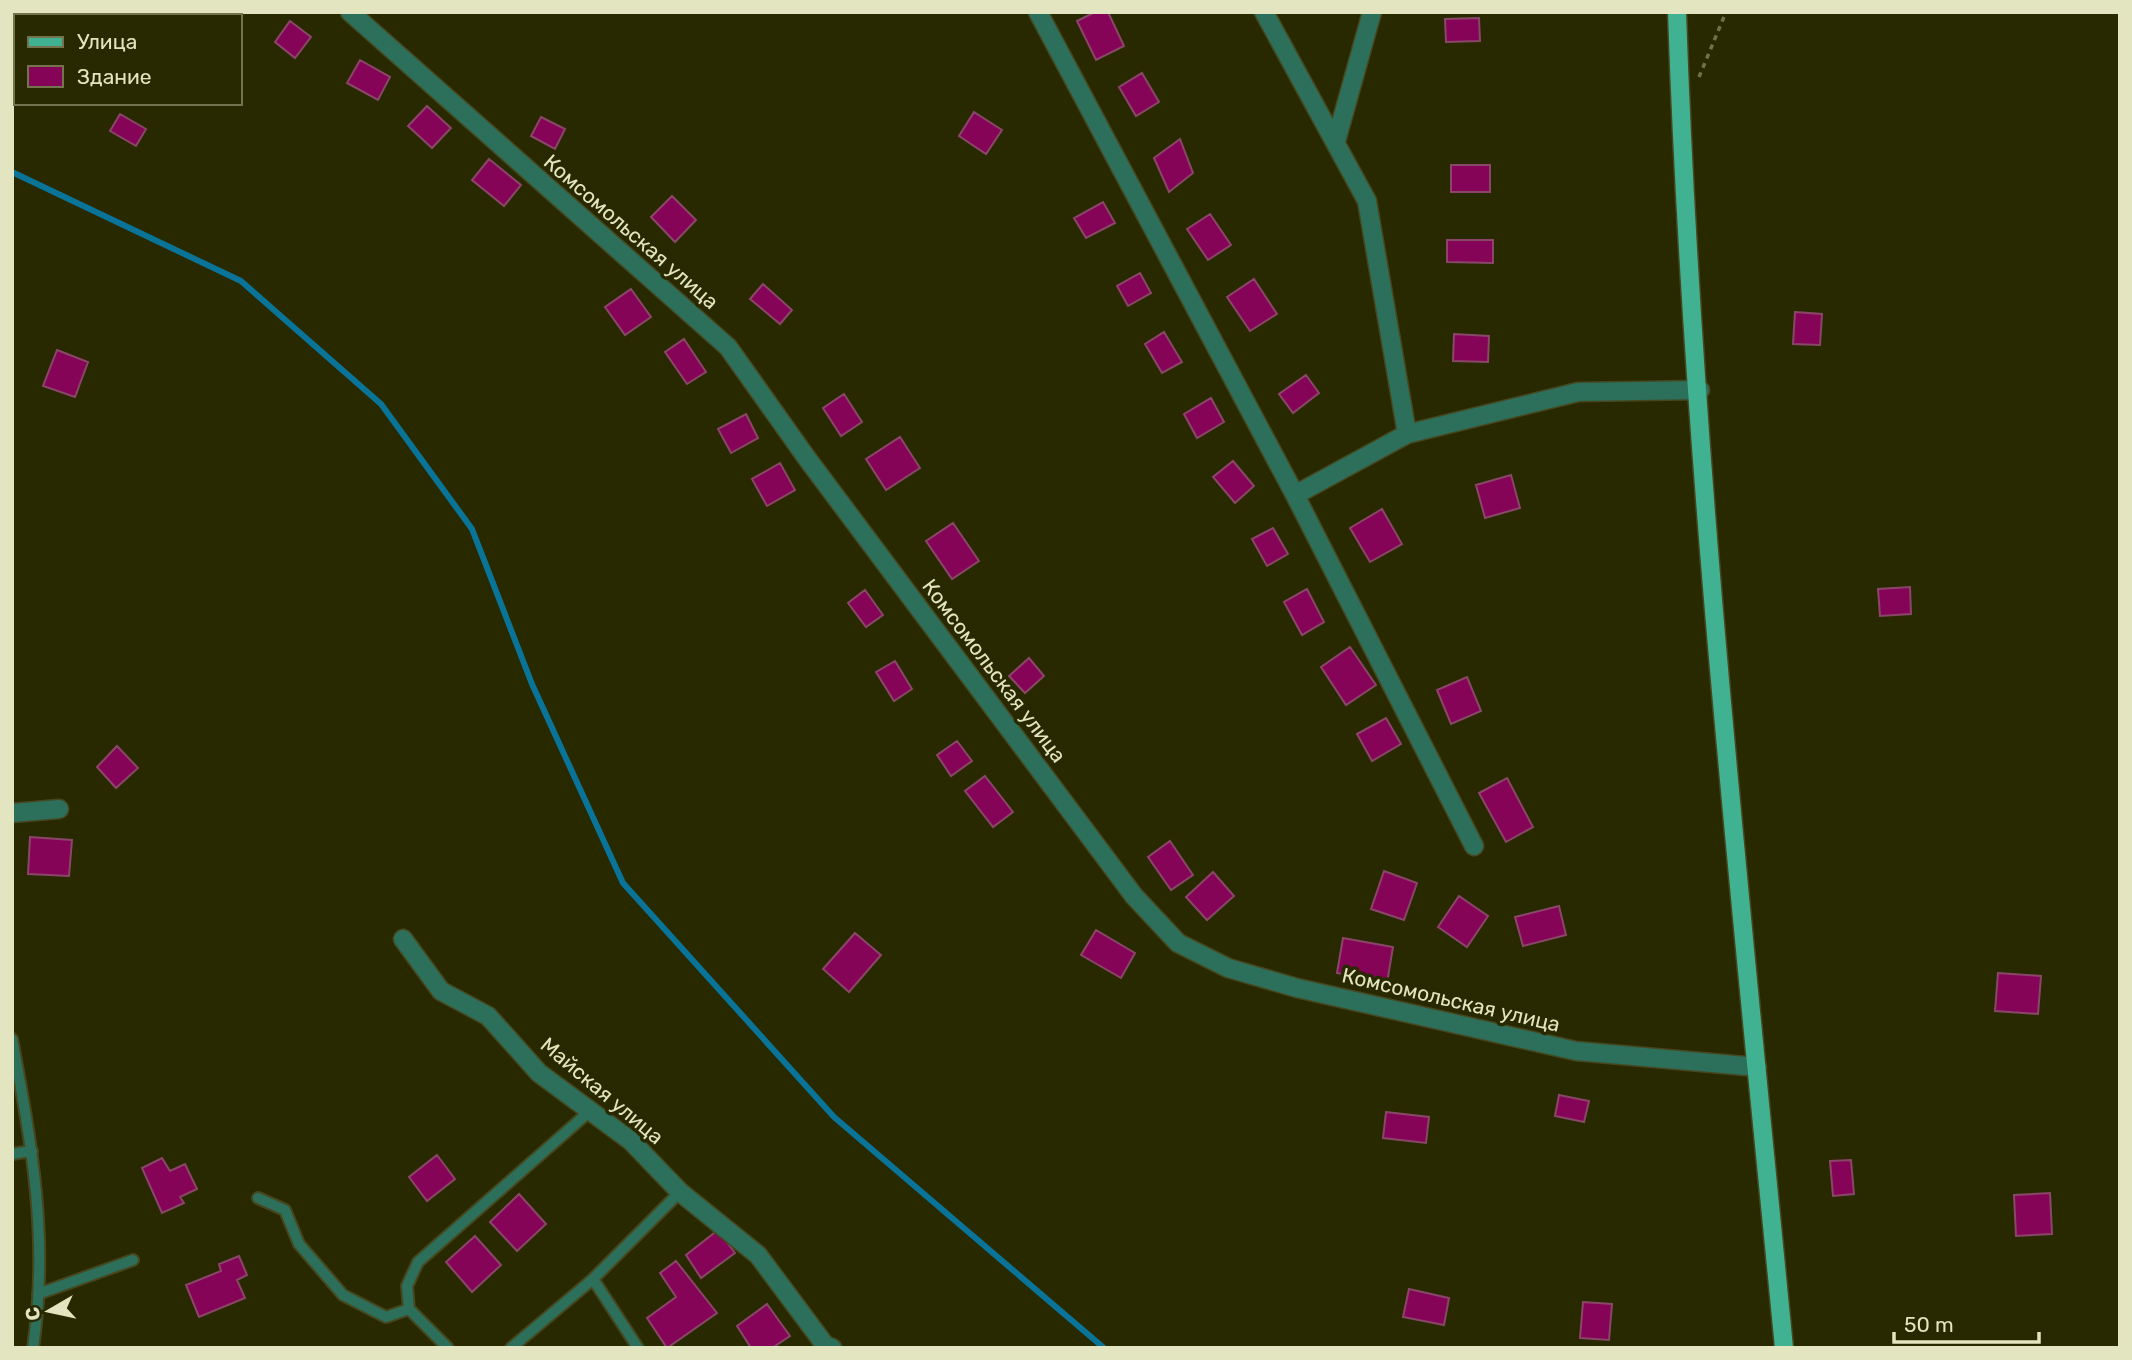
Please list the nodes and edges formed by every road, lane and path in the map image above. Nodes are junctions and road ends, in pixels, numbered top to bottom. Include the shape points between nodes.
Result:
1 (349, 12) edge
2 (1038, 12) edge
3 (1264, 12) edge
4 (1372, 12) edge
5 (1677, 12) edge
6 (1726, 12) edge
7 (1695, 88) dead end
8 (1336, 141) junction
9 (1699, 390) junction
10 (1407, 435) junction
11 (1295, 495) junction
12 (59, 809) dead end
13 (12, 813) edge
14 (1474, 846) dead end
15 (403, 939) dead end
16 (12, 1040) edge
17 (1757, 1067) junction
18 (590, 1111) junction
19 (32, 1152) junction
20 (12, 1154) edge
21 (680, 1192) junction
22 (258, 1198) dead end
23 (133, 1260) dead end
24 (593, 1279) junction
25 (38, 1294) junction
26 (409, 1309) junction
27 (826, 1347) edge
28 (33, 1348) edge
29 (448, 1348) edge
30 (511, 1348) edge
31 (638, 1348) edge
32 (1784, 1348) edge

1 - 17 street, Комсомольская улица via 728,346 1126,886 1178,943 1228,968 1297,988 1576,1051
2 - 11 street
3 - 8 street
4 - 8 street
5 - 9 main road
6 - 7 path
8 - 10 street via 1367,201
9 - 10 street via 1578,392
9 - 17 main road via 1723,728
10 - 11 street
11 - 14 street
12 - 13 street
15 - 18 street, Майская улица via 441,991 488,1016 539,1073
16 - 19 lane
17 - 32 main road
18 - 21 street, Майская улица via 631,1141
18 - 26 lane via 418,1262 407,1286
19 - 20 lane
19 - 25 lane via 40,1207
21 - 24 lane
21 - 27 street, Майская улица via 758,1255
22 - 26 lane via 285,1210 299,1244 343,1295 386,1317
23 - 25 lane
24 - 30 lane
24 - 31 lane
25 - 28 lane
26 - 29 lane

